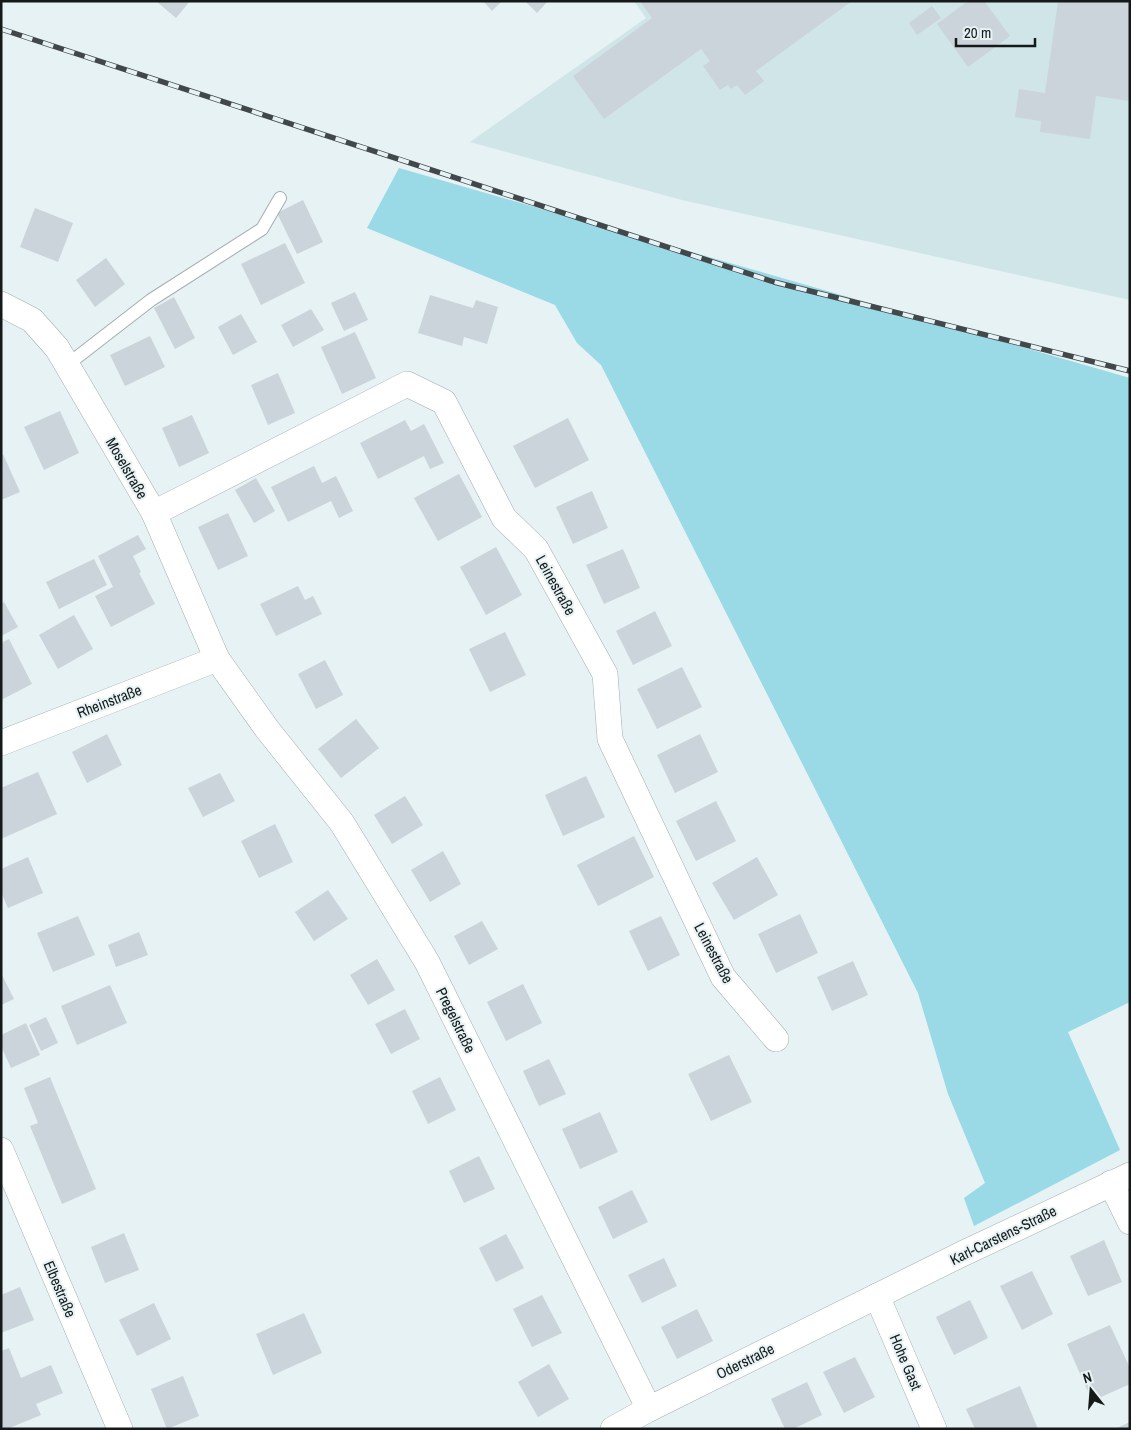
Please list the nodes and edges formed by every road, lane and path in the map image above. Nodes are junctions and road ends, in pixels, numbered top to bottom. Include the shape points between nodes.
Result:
1 (280, 198) dead end
2 (1, 304) edge
3 (67, 366) junction
4 (154, 513) junction
5 (217, 659) junction
6 (1, 743) edge
7 (776, 1038) dead end
8 (1, 1150) edge
9 (1120, 1179) edge
10 (1130, 1222) edge
11 (877, 1296) junction
12 (649, 1409) junction
13 (120, 1429) edge
14 (613, 1429) edge
15 (934, 1429) edge

1 - 3 lane via 262,229 151,300
2 - 3 street, Moselstraße via 32,320 57,348
3 - 4 street, Moselstraße
4 - 5 street, Moselstraße
4 - 7 street, Leinestraße via 407,384 444,402 504,518 536,549 605,674 610,738 723,977
5 - 6 street, Rheinstraße
5 - 12 street, Pregelstraße via 267,730 342,823 427,962
8 - 13 street, Elbestraße
9 - 10 street
9 - 11 street, Karl-Carstens-Straße
11 - 12 street, Oderstraße
11 - 15 street, Hohe Gast
12 - 14 street, Oderstraße

